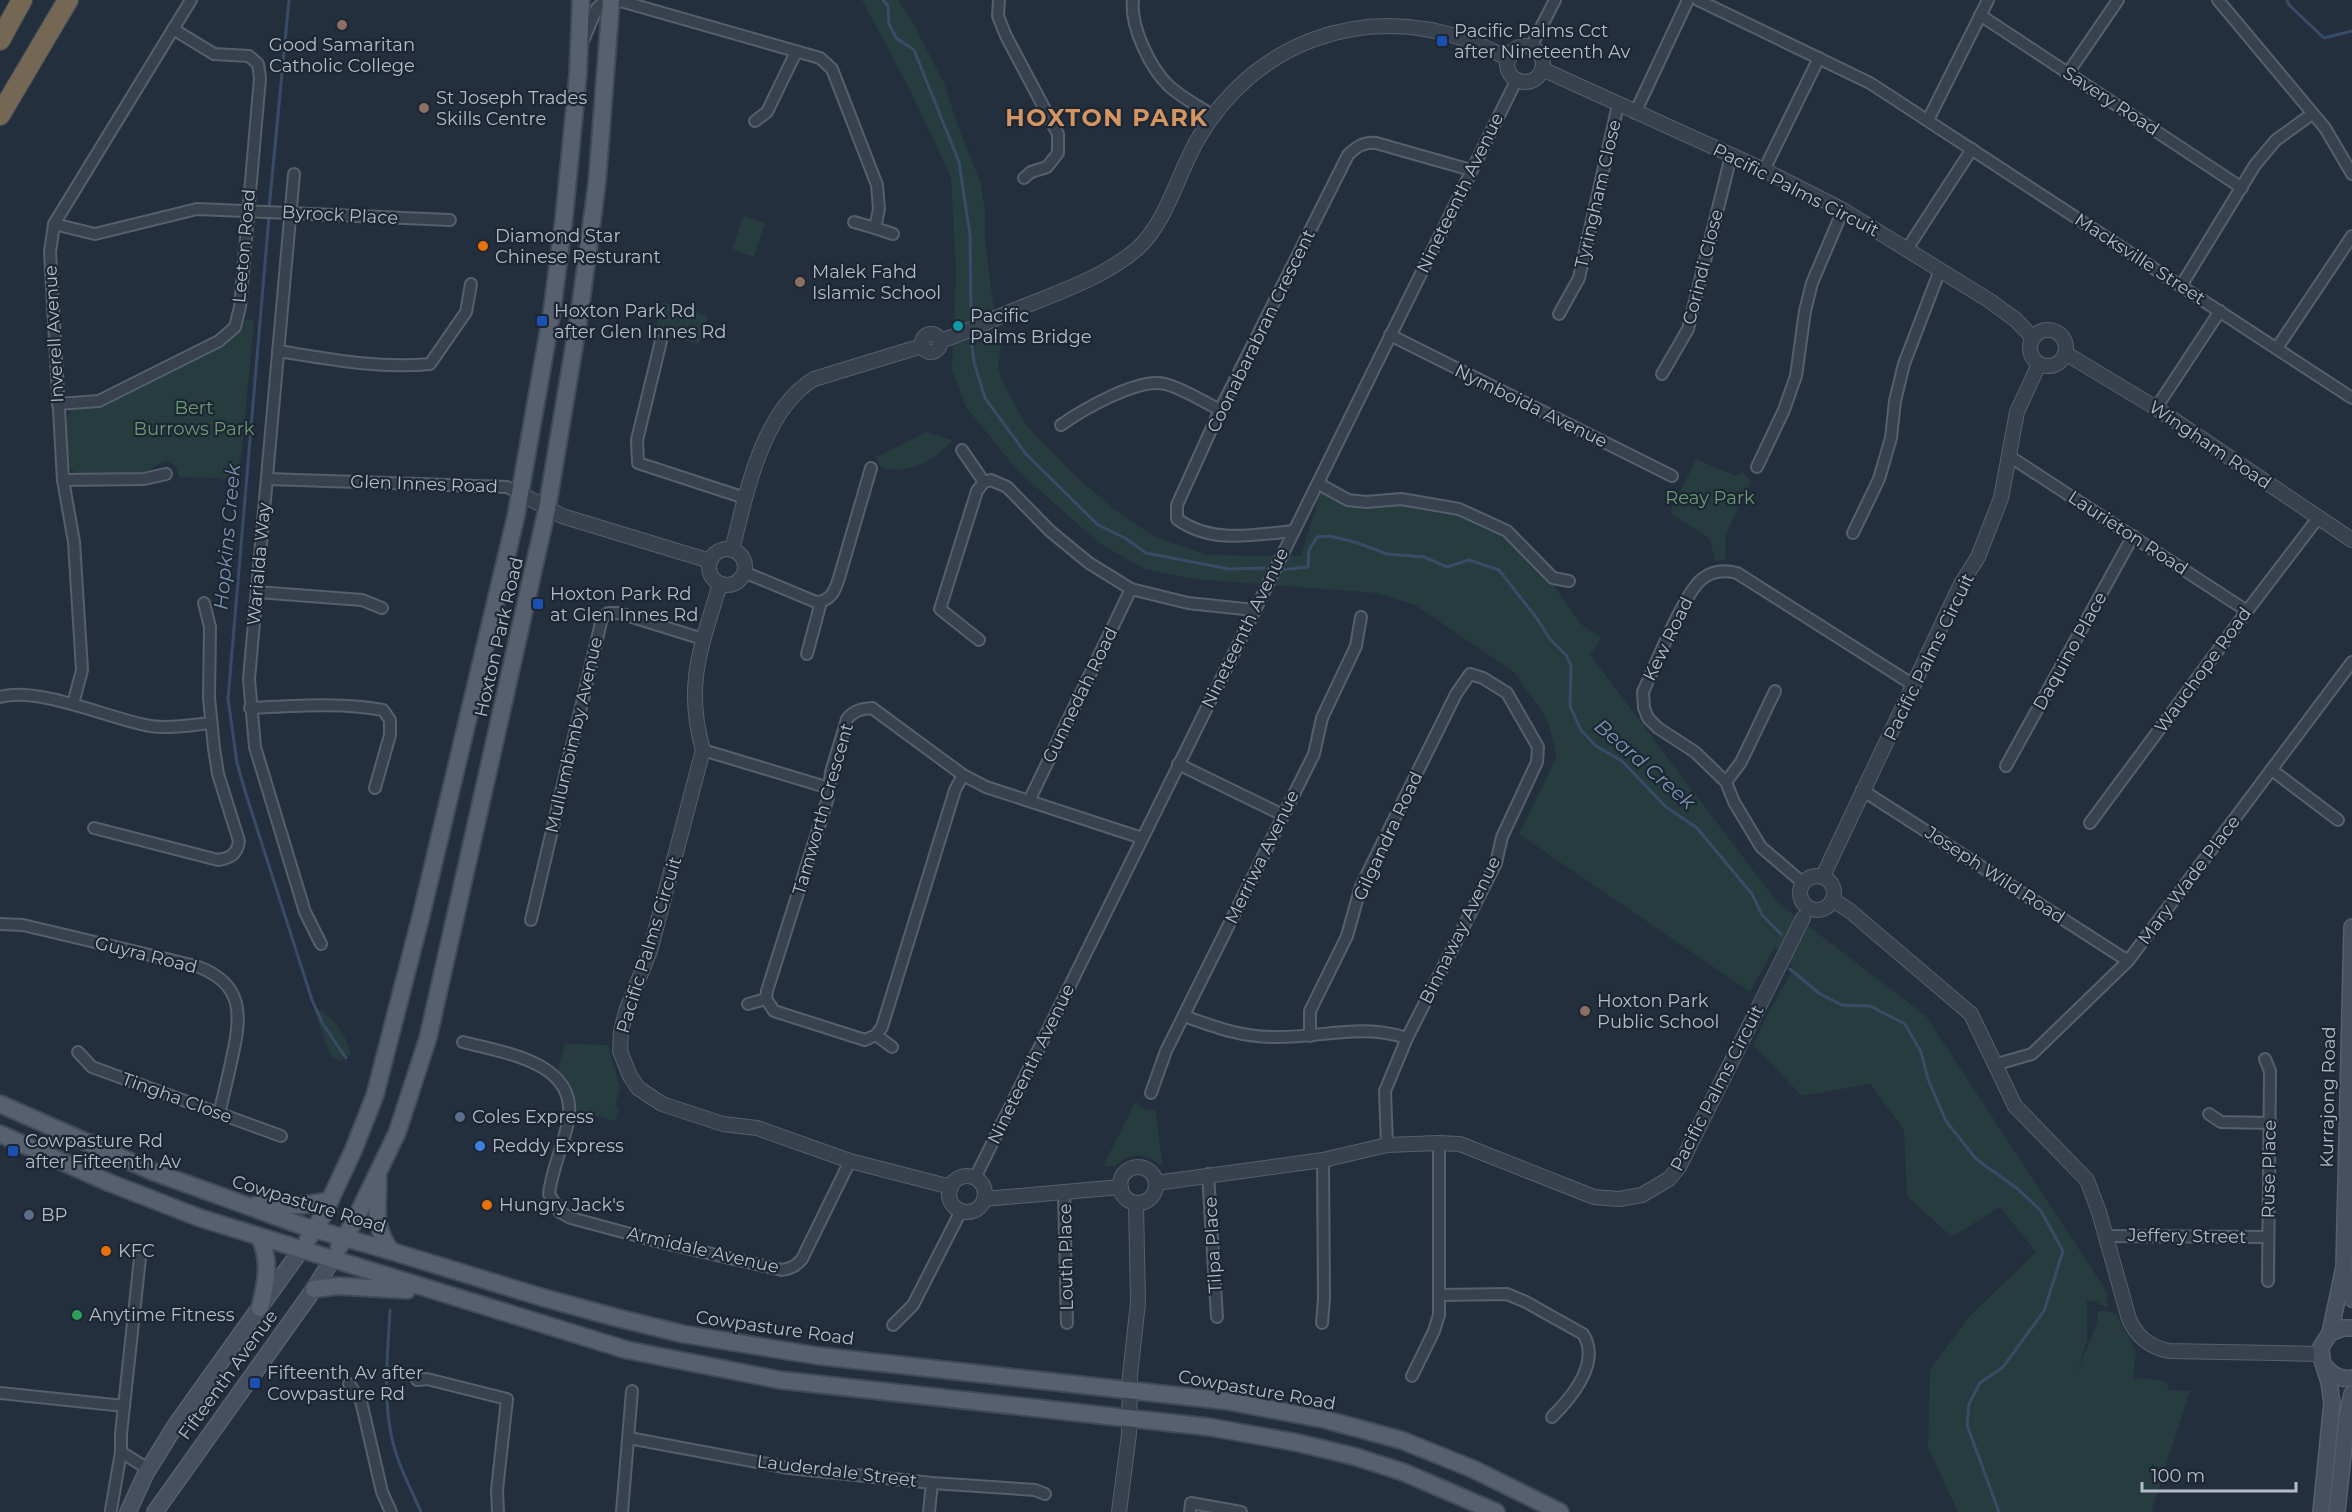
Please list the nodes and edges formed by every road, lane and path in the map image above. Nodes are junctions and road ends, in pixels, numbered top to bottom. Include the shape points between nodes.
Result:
1 (22, 0) edge
2 (68, 0) edge
3 (191, 0) edge
4 (581, 0) edge
5 (608, 0) edge
6 (617, 0) edge
7 (999, 0) edge
8 (1133, 0) edge
9 (1555, 0) edge
10 (1688, 0) edge
11 (1698, 0) edge
12 (1988, 0) edge
13 (2118, 0) edge
14 (2218, 0) edge
15 (1980, 15) junction
16 (173, 29) junction
17 (0, 40) edge
18 (1531, 47) junction
19 (579, 49) junction
20 (796, 52) junction
21 (1819, 58) junction
22 (1509, 59) junction
23 (1542, 69) junction
24 (2068, 73) junction
25 (1517, 79) junction
26 (1618, 105) junction
27 (1635, 113) junction
28 (2312, 114) junction
29 (0, 115) edge
30 (1212, 115) junction
31 (1928, 120) junction
32 (755, 121) dead end
33 (1972, 149) junction
34 (1731, 156) junction
35 (1471, 170) junction
36 (1764, 170) junction
37 (294, 174) dead end
38 (2352, 174) edge
39 (1024, 178) dead end
40 (2242, 188) junction
41 (1843, 210) junction
42 (247, 211) junction
43 (291, 213) junction
44 (450, 220) dead end
45 (854, 222) dead end
46 (54, 224) junction
47 (874, 228) junction
48 (893, 234) dead end
49 (2352, 236) edge
50 (1907, 249) junction
51 (1940, 270) junction
52 (471, 284) dead end
53 (2181, 286) junction
54 (2220, 311) junction
55 (1559, 314) dead end
56 (1390, 335) junction
57 (2033, 338) junction
58 (661, 341) dead end
59 (2277, 348) junction
60 (278, 351) junction
61 (2065, 353) junction
62 (2039, 364) junction
63 (1662, 374) dead end
64 (2352, 398) edge
65 (58, 404) junction
66 (2156, 408) junction
67 (1221, 410) junction
68 (1061, 425) dead end
69 (962, 450) dead end
70 (2009, 456) junction
71 (1757, 467) dead end
72 (871, 468) dead end
73 (166, 474) dead end
74 (1672, 476) dead end
75 (267, 479) junction
76 (63, 480) junction
77 (984, 482) junction
78 (1319, 484) junction
79 (521, 494) junction
80 (745, 498) junction
81 (548, 509) junction
82 (2318, 518) junction
83 (1293, 531) junction
84 (1853, 533) dead end
85 (2133, 536) junction
86 (2352, 540) edge
87 (732, 550) junction
88 (710, 561) junction
89 (744, 572) junction
90 (1569, 581) dead end
91 (720, 584) junction
92 (1131, 589) junction
93 (256, 592) junction
94 (821, 602) junction
95 (204, 603) dead end
96 (382, 608) dead end
97 (1254, 610) junction
98 (2247, 611) junction
99 (1361, 617) dead end
100 (703, 639) junction
101 (979, 640) dead end
102 (807, 654) dead end
103 (2352, 662) edge
104 (1470, 674) joint
105 (1915, 686) junction
106 (1775, 691) dead end
107 (1, 696) edge
108 (73, 704) junction
109 (250, 708) junction
110 (211, 723) junction
111 (703, 750) junction
112 (1178, 764) junction
113 (2006, 766) dead end
114 (2272, 770) junction
115 (963, 775) junction
116 (1726, 782) junction
117 (375, 788) dead end
118 (829, 788) junction
119 (1862, 790) junction
120 (1029, 801) junction
121 (1283, 815) junction
122 (2338, 820) dead end
123 (2090, 824) dead end
124 (94, 828) dead end
125 (1142, 838) junction
126 (1823, 876) junction
127 (1803, 883) junction
128 (1833, 900) junction
129 (1807, 913) junction
130 (531, 920) dead end
131 (0, 924) edge
132 (2352, 927) edge
133 (321, 944) dead end
134 (2128, 961) junction
135 (766, 999) junction
136 (748, 1004) dead end
137 (1184, 1016) junction
138 (876, 1035) junction
139 (1310, 1036) junction
140 (1407, 1038) junction
141 (463, 1042) dead end
142 (892, 1047) dead end
143 (78, 1052) dead end
144 (2265, 1059) dead end
145 (1997, 1064) junction
146 (1151, 1093) dead end
147 (0, 1104) edge
148 (219, 1113) junction
149 (2209, 1114) dead end
150 (2271, 1123) junction
151 (0, 1134) edge
152 (281, 1136) dead end
153 (1439, 1143) junction
154 (1387, 1145) junction
155 (1323, 1160) junction
156 (850, 1161) junction
157 (379, 1171) junction
158 (1208, 1174) junction
159 (975, 1178) junction
160 (1156, 1183) junction
161 (951, 1187) junction
162 (1121, 1187) junction
163 (1064, 1192) junction
164 (984, 1199) junction
165 (330, 1201) junction
166 (1136, 1203) junction
167 (242, 1205) junction
168 (961, 1211) junction
169 (314, 1230) junction
170 (2105, 1236) junction
171 (2268, 1237) junction
172 (260, 1238) junction
173 (344, 1239) junction
174 (301, 1250) junction
175 (391, 1251) junction
176 (140, 1258) dead end
177 (332, 1260) junction
178 (2344, 1267) junction
179 (2268, 1281) dead end
180 (314, 1289) junction
181 (438, 1292) junction
182 (1440, 1295) junction
183 (2352, 1299) edge
184 (260, 1308) junction
185 (1217, 1317) dead end
186 (1067, 1323) dead end
187 (1322, 1323) dead end
188 (893, 1324) dead end
189 (2352, 1328) edge
190 (2330, 1333) junction
191 (2322, 1360) junction
192 (1412, 1376) dead end
193 (2352, 1378) edge
194 (417, 1380) dead end
195 (349, 1384) dead end
196 (632, 1391) dead end
197 (1130, 1391) junction
198 (0, 1393) edge
199 (2352, 1394) edge
200 (124, 1406) junction
201 (1552, 1417) dead end
202 (1129, 1418) junction
203 (629, 1438) junction
204 (121, 1452) junction
205 (148, 1468) junction
206 (932, 1483) junction
207 (1046, 1494) dead end
208 (111, 1510) dead end
209 (128, 1512) edge
210 (155, 1512) edge
211 (391, 1512) edge
212 (498, 1512) edge
213 (622, 1512) edge
214 (929, 1512) edge
215 (1119, 1512) edge
216 (1190, 1512) edge
217 (1241, 1512) edge
218 (1496, 1512) edge
219 (1560, 1512) edge
220 (2321, 1512) edge
221 (2337, 1512) edge

1 - 17 highway
2 - 29 highway
3 - 16 street, Inverell Avenue
4 - 19 main road, Hoxton Park Road
5 - 19 street via 597,8
5 - 81 main road, Hoxton Park Road via 597,183
6 - 20 street
7 - 39 street via 998,16 1006,36 1058,134 1058,153 1047,167
8 - 30 street via 1134,23 1158,74 1170,87
9 - 18 street
10 - 27 street
11 - 21 street, Macksville Street
12 - 15 street
13 - 24 street
14 - 28 street
15 - 24 street, Savery Road
15 - 31 street
16 - 42 street, Leeton Road via 214,54 249,56 258,64 260,78
16 - 46 street, Inverell Avenue
18 - 22 street via 1518,47
18 - 23 street via 1540,54
19 - 79 main road, Hoxton Park Road via 557,272
20 - 32 street via 768,112
20 - 47 street via 820,58 832,69 877,185 879,209
21 - 31 street, Macksville Street via 1870,83
21 - 36 street
22 - 25 street via 1509,71
22 - 30 street via 1466,39 1436,32 1401,27 1341,30 1287,50 1262,66 1241,82
23 - 25 street via 1532,80
23 - 26 street, Pacific Palms Circuit
24 - 40 street, Savery Road
25 - 35 street, Nineteenth Avenue
26 - 27 street, Pacific Palms Circuit
26 - 55 street, Tyringham Close via 1579,278
27 - 34 street, Pacific Palms Circuit
28 - 38 street
28 - 40 street via 2277,140 2255,165
30 - 80 street via 1154,229 1138,248 1100,274 940,341 928,335 922,346 814,380 800,388 772,424
31 - 33 street, Macksville Street
33 - 50 street
33 - 53 street, Macksville Street
34 - 36 street, Pacific Palms Circuit
34 - 63 street, Corindi Close via 1688,329
35 - 56 street, Nineteenth Avenue
35 - 67 street, Coonabarabran Crescent via 1376,142 1356,147 1348,155
36 - 41 street, Pacific Palms Circuit
37 - 43 street, Warialda Way
40 - 53 street
41 - 50 street, Pacific Palms Circuit
41 - 71 street via 1812,283 1796,376 1785,410
42 - 43 street, Byrock Place
42 - 46 street, Byrock Place via 197,209 95,234
42 - 65 street, Leeton Road via 235,327 219,341 99,401
43 - 44 street, Byrock Place
43 - 60 street, Warialda Way
45 - 47 street
46 - 65 street, Inverell Avenue via 50,252
47 - 48 street
49 - 59 street
50 - 51 street, Pacific Palms Circuit
51 - 57 street, Pacific Palms Circuit via 2016,320
51 - 84 street via 1904,364 1891,438 1879,479
52 - 60 street via 466,312 430,364 356,363
53 - 54 street, Macksville Street
54 - 59 street, Macksville Street
54 - 66 street
56 - 74 street, Nymboida Avenue
56 - 78 street, Nineteenth Avenue
57 - 61 street via 2044,331 2056,333 2063,339
57 - 62 street via 2030,351
58 - 80 street via 637,440 638,463
59 - 64 street, Macksville Street
60 - 75 street, Warialda Way
61 - 62 street via 2054,365
61 - 66 street, Wingham Road
62 - 70 street, Pacific Palms Circuit via 2017,412
65 - 76 street, Inverell Avenue
66 - 82 street, Wingham Road
67 - 68 street via 1165,384 1152,383 1077,413
67 - 83 street, Coonabarabran Crescent via 1177,505 1177,519 1189,528 1231,537
69 - 77 street
70 - 85 street, Laurieton Road
70 - 105 street, Pacific Palms Circuit via 2001,498 1978,557 1961,584
72 - 94 street via 834,592
73 - 76 street via 144,479
75 - 79 street, Glen Innes Road via 503,487
75 - 93 street, Warialda Way
76 - 108 street, Inverell Avenue via 74,542 82,670
77 - 92 street via 991,480 1007,486 1050,531 1089,563
77 - 101 street via 977,491 940,609
78 - 83 street, Nineteenth Avenue
78 - 90 street via 1348,500 1401,499 1459,509 1507,531 1553,578
79 - 81 street, Glen Innes Road
79 - 165 main road, Hoxton Park Road via 391,1039 375,1095
80 - 87 street
81 - 88 street, Glen Innes Road
81 - 157 main road, Hoxton Park Road via 428,1038 397,1133
82 - 86 street, Wingham Road
82 - 98 street, Wauchope Road
83 - 97 street, Nineteenth Avenue
85 - 98 street, Laurieton Road
85 - 113 street, Daquino Place
87 - 88 street via 720,551
87 - 89 street via 742,558
88 - 91 street via 710,575
89 - 91 street via 734,584
89 - 94 street
91 - 100 street, Pacific Palms Circuit
92 - 97 street via 1188,603
92 - 120 street, Gunnedah Road
93 - 96 street via 362,600
93 - 109 street, Warialda Way
94 - 102 street
95 - 110 street via 210,627
97 - 112 street, Nineteenth Avenue
98 - 123 street, Wauchope Road
99 - 121 street, Merriwa Avenue via 1356,646 1322,718 1314,754
100 - 111 street, Pacific Palms Circuit via 694,697
100 - 130 street, Mullumbimby Avenue via 619,613 602,618
103 - 114 street, Mary Wade Place
104 - 139 street, Gilgandra Road via 1456,694 1360,886 1347,936 1310,1011
104 - 140 street, Binnaway Avenue via 1507,693 1538,747 1537,762 1502,837 1496,863
105 - 116 street, Kew Road via 1737,573 1707,575 1684,604 1643,692 1644,708 1658,728 1695,752
105 - 119 street, Pacific Palms Circuit
106 - 116 street via 1741,762
107 - 108 street via 23,695
108 - 110 street via 151,726
109 - 117 street via 311,705 383,710 390,720 390,735
109 - 133 street, Warialda Way via 255,747 305,912
110 - 124 street via 218,774 239,840 235,853 218,860
111 - 118 street
111 - 156 street, Pacific Palms Circuit via 650,951 626,1011 620,1051 624,1064 638,1088 662,1104 723,1124 757,1128
112 - 121 street
112 - 125 street, Nineteenth Avenue
114 - 122 street
114 - 134 street, Mary Wade Place
115 - 118 street, Tamworth Crescent via 872,708 852,713 847,719
115 - 120 street, Tamworth Crescent
115 - 138 street via 955,790 882,1027
116 - 127 street, Kew Road via 1761,846
118 - 135 street, Tamworth Crescent
119 - 126 street, Pacific Palms Circuit
119 - 134 street, Joseph Wild Road
120 - 125 street, Tamworth Crescent
121 - 137 street, Merriwa Avenue
125 - 159 street, Nineteenth Avenue
126 - 127 street via 1812,876
126 - 128 street via 1832,884
127 - 129 street via 1800,890
128 - 129 street via 1825,908
128 - 145 street via 1971,1014
129 - 153 street, Pacific Palms Circuit via 1679,1167 1657,1188 1619,1199 1594,1197 1460,1144
131 - 148 street, Guyra Road via 46,930 196,966 217,975 233,994 239,1012 239,1031
132 - 178 main road, Kurrajong Road
134 - 145 street, Mary Wade Place via 2032,1054
135 - 136 street
135 - 138 street via 774,1011 865,1040
137 - 139 street via 1239,1035
137 - 146 street, Merriwa Avenue
138 - 142 street
139 - 140 street via 1356,1030 1387,1031
140 - 154 street, Binnaway Avenue via 1385,1091
141 - 156 street, Armidale Avenue via 539,1064 565,1089 570,1101 568,1122 549,1194 560,1212 571,1218 682,1247 791,1269 802,1259
143 - 148 street, Tingha Close via 92,1067
144 - 150 street, Ruse Place via 2270,1071
145 - 170 street via 2015,1106 2087,1180
147 - 167 main road, Cowpasture Road via 154,1172
148 - 152 street, Tingha Close
149 - 150 street via 2222,1122
150 - 171 street, Ruse Place
151 - 172 main road via 110,1183
153 - 154 street, Pacific Palms Circuit
153 - 182 street
154 - 155 street, Pacific Palms Circuit
155 - 158 street, Pacific Palms Circuit
155 - 187 street
156 - 161 street, Pacific Palms Circuit
157 - 173 main road, Hoxton Park Road
157 - 175 main road via 378,1227
158 - 160 street, Pacific Palms Circuit
158 - 185 street, Tilpa Place
159 - 161 street via 960,1178
159 - 164 street via 982,1185
160 - 162 street via 1149,1171 1136,1168 1125,1174
160 - 166 street via 1149,1200
161 - 168 street via 951,1201
162 - 163 street
162 - 166 street via 1128,1199
163 - 164 street
163 - 186 street, Louth Place
164 - 168 street via 974,1210
165 - 167 main road
165 - 169 main road, Hoxton Park Road
166 - 197 street via 1138,1295
167 - 169 main road, Cowpasture Road
168 - 188 street via 913,1305
169 - 173 main road, Cowpasture Road
169 - 174 main road, Hoxton Park Road
170 - 171 street, Jeffery Street
170 - 191 street via 2135,1333 2157,1348
171 - 179 street, Ruse Place
172 - 174 main road
172 - 184 main road via 267,1260 267,1280
173 - 175 main road, Cowpasture Road
173 - 177 main road, Hoxton Park Road
174 - 177 main road
174 - 184 main road, Fifteenth Avenue
175 - 197 main road, Cowpasture Road via 541,1297 683,1334 819,1356
176 - 200 street
177 - 180 main road, Fifteenth Avenue
177 - 181 main road
178 - 183 main road
178 - 190 main road
180 - 181 main road via 338,1286
180 - 210 main road, Fifteenth Avenue
181 - 202 main road via 627,1350 780,1380
182 - 192 street via 1436,1326
182 - 201 street via 1507,1294 1583,1334 1590,1353 1587,1366 1570,1400
184 - 205 main road, Fifteenth Avenue
189 - 190 main road
190 - 191 main road via 2324,1341
191 - 193 main road via 2334,1376
191 - 220 main road via 2332,1403
194 - 212 street via 427,1378 507,1399 497,1484
195 - 211 street via 361,1401 382,1492
196 - 203 street
197 - 202 street
197 - 219 main road, Cowpasture Road via 1255,1406 1401,1440 1473,1469
198 - 200 street
199 - 221 main road
200 - 204 street
202 - 215 street
202 - 218 main road via 1234,1431 1353,1456 1431,1483
203 - 206 street, Lauderdale Street via 789,1468
203 - 213 street
204 - 205 street
204 - 208 street
205 - 209 main road, Fifteenth Avenue
206 - 207 street, Lauderdale Street
206 - 214 street
216 - 217 street via 1191,1503

